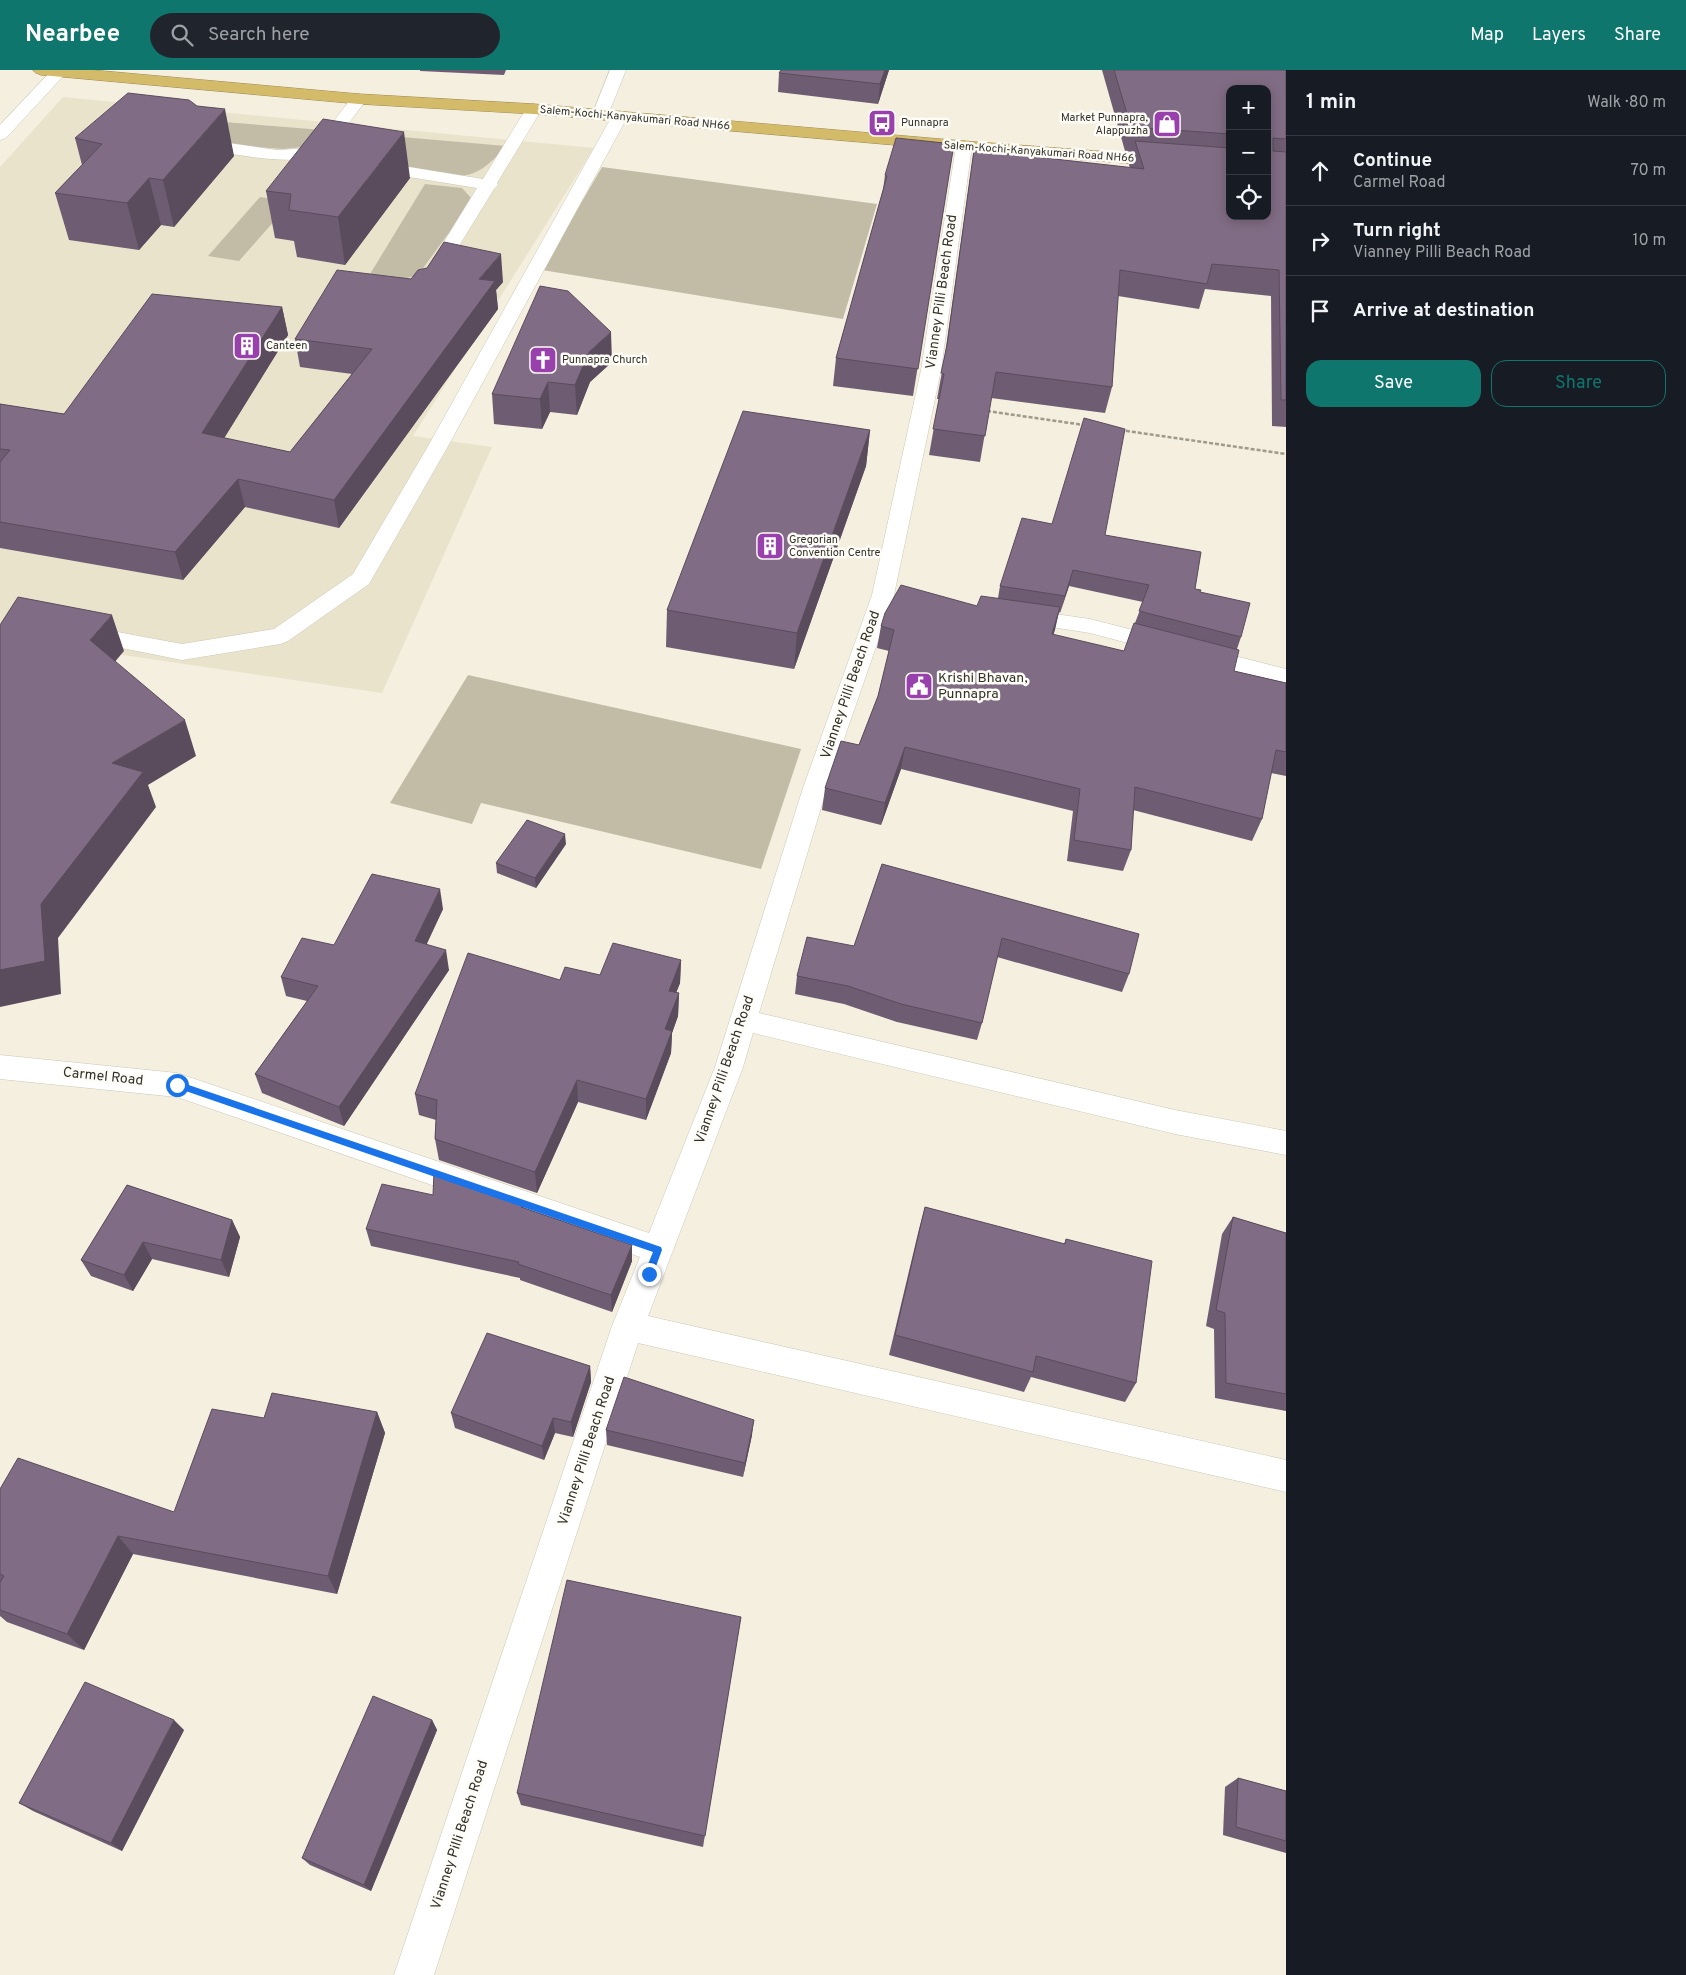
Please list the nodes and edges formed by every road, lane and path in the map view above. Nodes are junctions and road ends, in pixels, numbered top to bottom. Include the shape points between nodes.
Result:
1 (41, 70) edge
2 (618, 70) edge
3 (59, 72) junction
4 (134, 74) edge
5 (359, 99) junction
6 (534, 109) junction
7 (600, 115) junction
8 (620, 116) junction
9 (0, 135) edge
10 (208, 145) edge
11 (964, 146) junction
12 (318, 152) junction
13 (337, 160) edge
14 (356, 163) edge
15 (1226, 166) edge
16 (490, 185) junction
17 (423, 291) edge
18 (924, 402) junction
19 (1090, 426) edge
20 (1120, 430) edge
21 (1286, 454) edge
22 (1001, 613) edge
23 (67, 631) edge
24 (1286, 678) edge
25 (744, 1020) junction
26 (0, 1067) edge
27 (1286, 1144) edge
28 (658, 1250) junction
29 (628, 1326) junction
30 (1286, 1476) edge
31 (414, 1975) edge

1 - 3 highway, Salem-Kochi-Kanyakumari Road NH66
2 - 7 street
3 - 4 highway, Salem-Kochi-Kanyakumari Road NH66
3 - 9 street
4 - 5 highway, Salem-Kochi-Kanyakumari Road NH66
5 - 6 highway, Salem-Kochi-Kanyakumari Road NH66
5 - 12 street
6 - 7 highway, Salem-Kochi-Kanyakumari Road NH66
6 - 16 street
7 - 8 highway, Salem-Kochi-Kanyakumari Road NH66
8 - 11 highway, Salem-Kochi-Kanyakumari Road NH66
8 - 23 street via 438,448 361,579 280,636 182,652
10 - 12 street via 286,155
11 - 15 highway, Salem-Kochi-Kanyakumari Road NH66
11 - 18 street, Vianney Pilli Beach Road
12 - 13 street
14 - 16 street
16 - 17 street
18 - 19 path
18 - 25 street, Vianney Pilli Beach Road via 892,596 815,788
20 - 21 path
22 - 24 street via 1090,626
25 - 27 street via 1175,1122
25 - 28 street, Vianney Pilli Beach Road
26 - 28 street, Carmel Road via 177,1085
28 - 29 street, Vianney Pilli Beach Road
29 - 30 street
29 - 31 street, Vianney Pilli Beach Road

